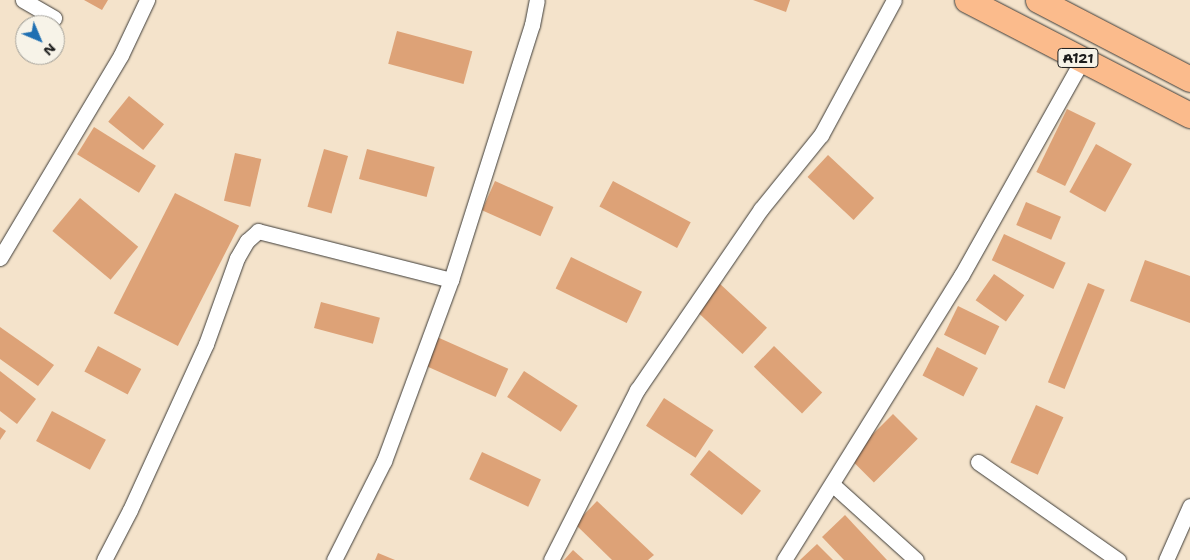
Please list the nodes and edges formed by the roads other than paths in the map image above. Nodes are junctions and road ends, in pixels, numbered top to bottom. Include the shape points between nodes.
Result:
1 (23, 0) edge
2 (148, 0) edge
3 (537, 0) edge
4 (894, 0) edge
5 (968, 0) edge
6 (1038, 0) edge
7 (49, 15) edge
8 (1082, 60) junction
9 (1190, 79) edge
10 (1190, 115) edge
11 (0, 258) edge
12 (451, 280) junction
13 (978, 462) dead end
14 (832, 484) junction
15 (1190, 506) edge
16 (104, 560) edge
17 (334, 560) edge
18 (551, 560) edge
19 (784, 560) edge
20 (916, 560) edge
21 (1118, 560) edge
22 (1166, 560) edge

1 - 7 street
2 - 11 street via 121,55
3 - 12 street via 532,25
4 - 18 street via 820,135 761,208 637,390
5 - 8 highway, A121
6 - 9 highway, A121
8 - 10 highway, A121
8 - 14 street via 961,276
12 - 16 street via 258,231 246,241 237,258 206,344
12 - 17 street via 384,461
13 - 21 street
14 - 19 street
14 - 20 street
15 - 22 street

